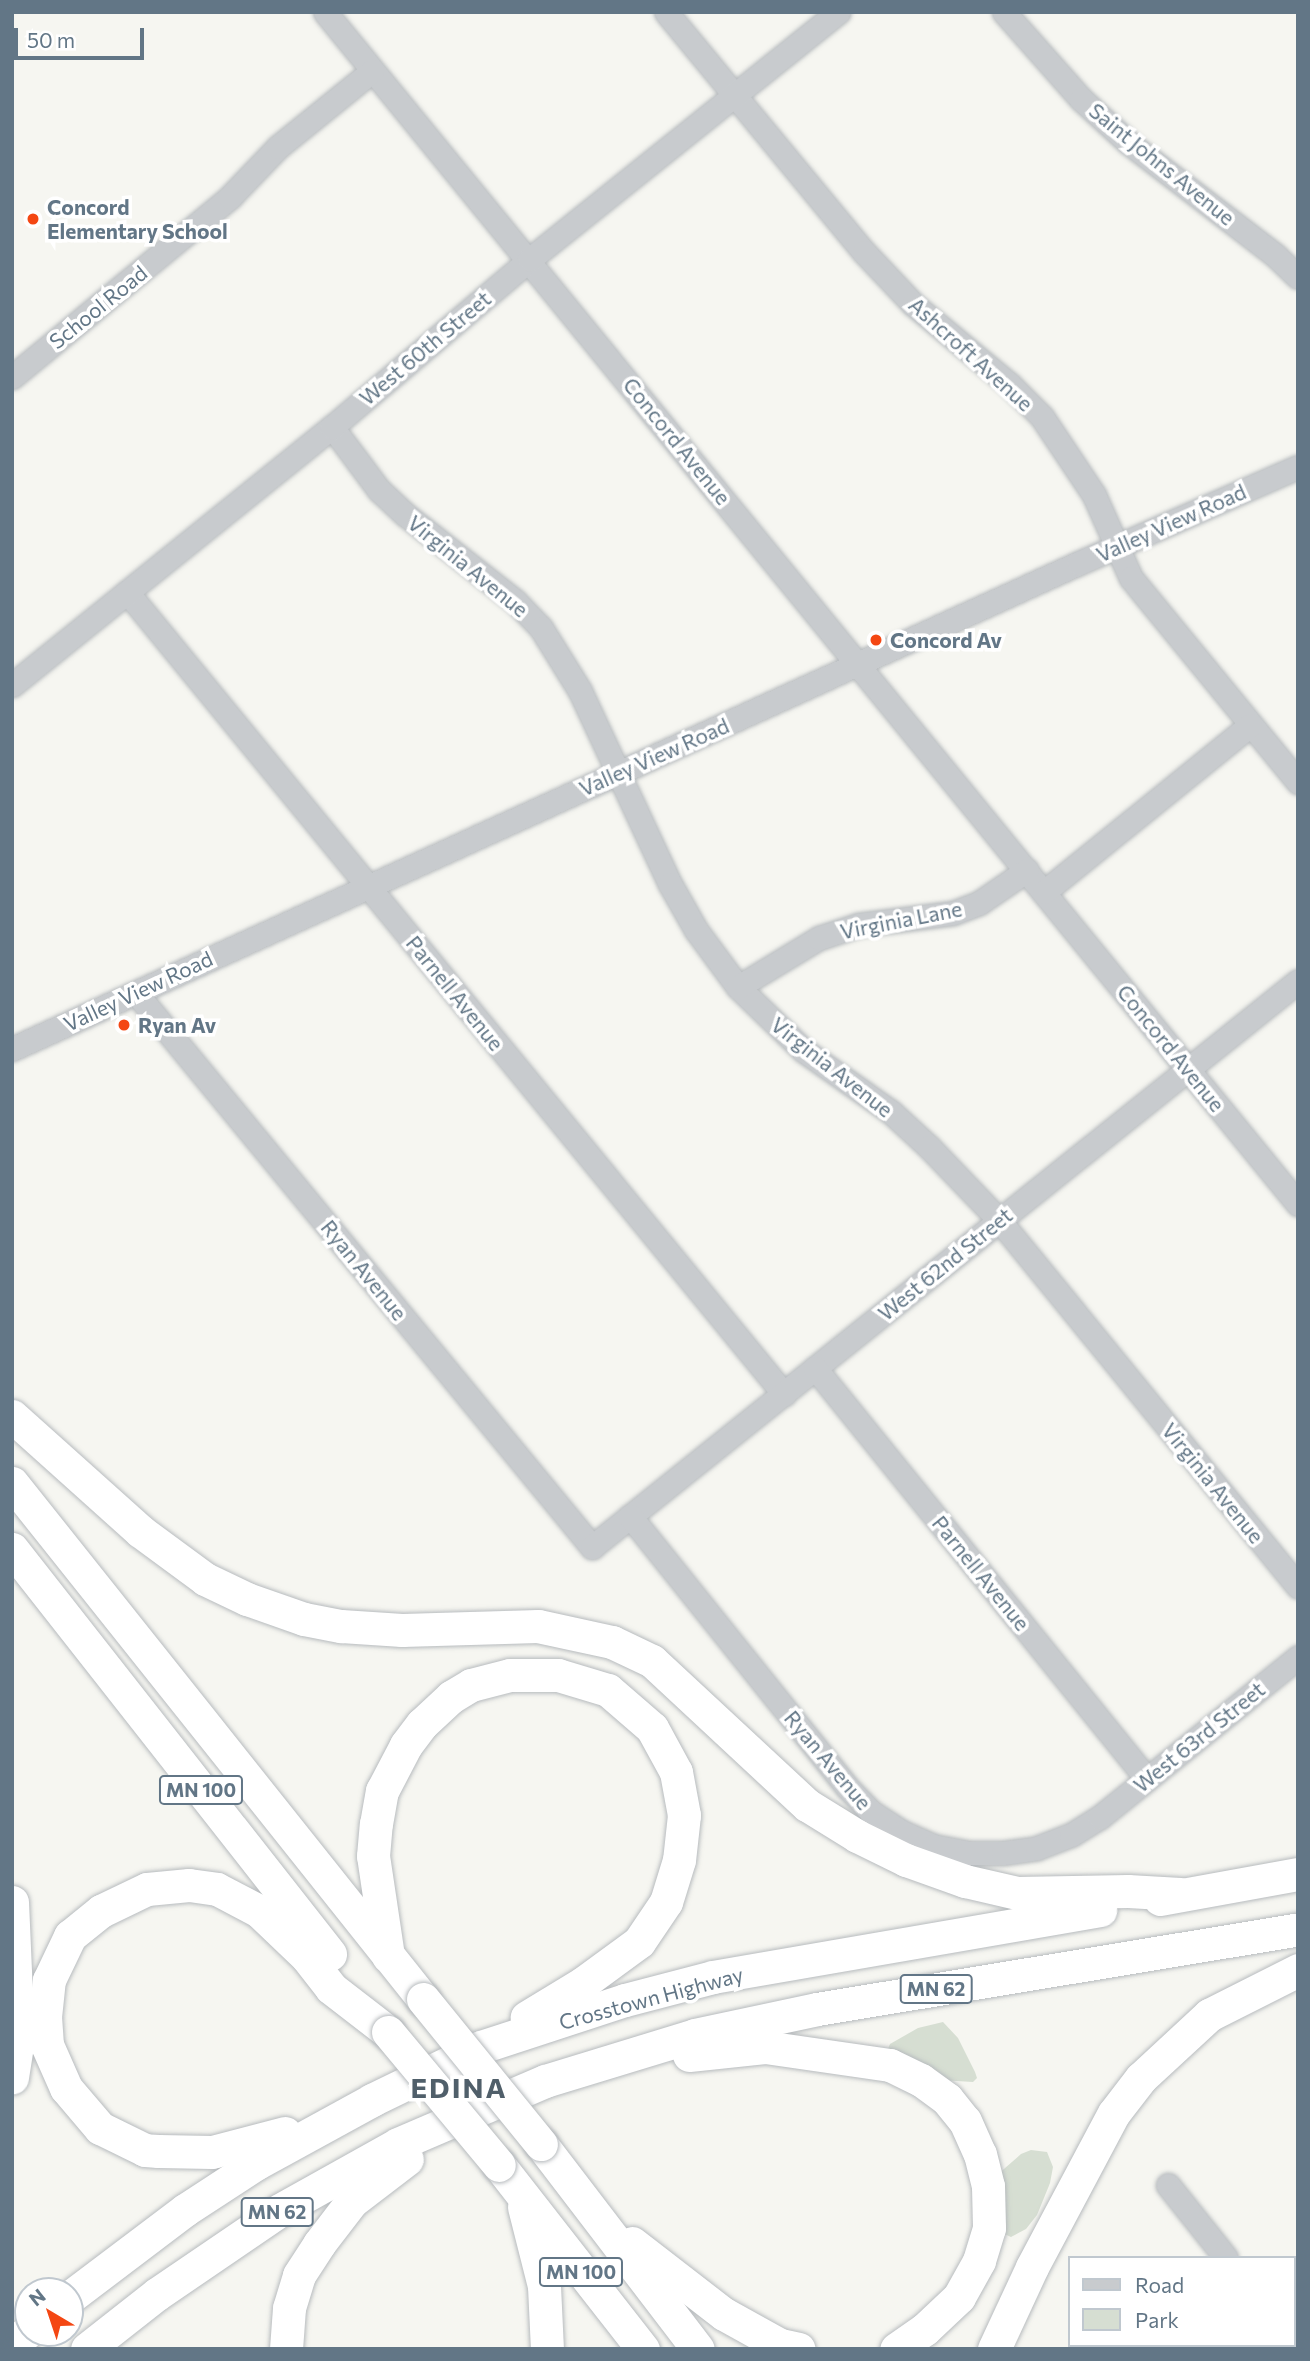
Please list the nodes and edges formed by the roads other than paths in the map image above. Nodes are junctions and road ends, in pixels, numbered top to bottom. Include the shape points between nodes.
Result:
1 (325, 12) edge
2 (666, 12) edge
3 (838, 12) edge
4 (1004, 12) edge
5 (372, 71) junction
6 (734, 96) junction
7 (530, 259) junction
8 (1298, 277) edge
9 (12, 377) edge
10 (332, 426) junction
11 (1298, 467) edge
12 (1117, 547) junction
13 (127, 592) junction
14 (858, 664) junction
15 (12, 685) edge
16 (1250, 724) junction
17 (618, 773) junction
18 (1298, 782) edge
19 (1027, 870) junction
20 (368, 886) junction
21 (1044, 891) junction
22 (1298, 981) edge
23 (738, 987) junction
24 (135, 993) junction
25 (12, 1049) edge
26 (1188, 1069) junction
27 (1298, 1204) edge
28 (999, 1220) junction
29 (815, 1368) junction
30 (783, 1394) junction
31 (12, 1416) edge
32 (12, 1483) edge
33 (630, 1516) junction
34 (592, 1547) joint
35 (12, 1549) edge
36 (1298, 1587) edge
37 (1298, 1657) edge
38 (1147, 1779) junction
39 (1100, 1817) joint
40 (1298, 1874) edge
41 (1180, 1894) junction
42 (12, 1902) edge
43 (1298, 1928) edge
44 (388, 1956) junction
45 (1298, 1970) edge
46 (388, 2032) junction
47 (481, 2047) junction
48 (579, 2070) junction
49 (12, 2078) edge
50 (372, 2100) junction
51 (485, 2106) junction
52 (1168, 2185) dead end
53 (521, 2194) junction
54 (596, 2218) junction
55 (1224, 2256) edge
56 (84, 2286) edge
57 (88, 2349) edge
58 (286, 2349) edge
59 (548, 2349) edge
60 (643, 2349) edge
61 (698, 2349) edge
62 (799, 2349) edge
63 (896, 2349) edge
64 (994, 2349) edge

1 - 5 street, Concord Avenue
2 - 6 street, Ashcroft Avenue
3 - 6 street, West 60th Street
4 - 8 street, Saint Johns Avenue via 1081,99 1129,143
5 - 7 street, Concord Avenue
5 - 9 street, School Road via 278,147 230,197
6 - 7 street, West 60th Street
6 - 12 street, Ashcroft Avenue via 913,304 1042,417 1094,495
7 - 10 street, West 60th Street
7 - 14 street, Concord Avenue
10 - 13 street, West 60th Street
10 - 17 street, Virginia Avenue via 379,490 515,601 541,628 580,691
11 - 12 street, Valley View Road
12 - 14 street, Valley View Road
12 - 16 street, Ashcroft Avenue via 1131,578
13 - 15 street, West 60th Street
13 - 20 street, Parnell Avenue
14 - 17 street, Valley View Road
14 - 19 street, Concord Avenue
16 - 18 street, Ashcroft Avenue
16 - 21 street
17 - 20 street, Valley View Road
17 - 23 street, Virginia Avenue via 670,884 696,930
19 - 21 street, Concord Avenue
19 - 23 street, Virginia Lane via 979,903 953,913 858,925 819,938
20 - 24 street, Valley View Road
20 - 30 street, Parnell Avenue
21 - 26 street, Concord Avenue
22 - 26 street, West 62nd Street
23 - 28 street, Virginia Avenue via 803,1050 891,1112
24 - 25 street, Valley View Road
24 - 34 street, Ryan Avenue
26 - 27 street, Concord Avenue
26 - 28 street, West 62nd Street
28 - 29 street, West 62nd Street
28 - 36 street, Virginia Avenue
29 - 30 street, West 62nd Street
29 - 38 street, Parnell Avenue
30 - 33 street, West 62nd Street
31 - 41 highway via 140,1531 205,1579 247,1599 341,1626 412,1630 538,1626 612,1642 652,1661 807,1805 906,1860 1017,1893
32 - 44 highway, MN 100
33 - 34 street, West 62nd Street
33 - 39 street, Ryan Avenue via 847,1787 872,1812 902,1832 933,1846 1003,1853 1037,1848
35 - 46 highway, MN 100
37 - 38 street, West 63rd Street
38 - 39 street, West 63rd Street
40 - 41 highway, Crosstown Highway / MN 62
41 - 47 highway, Crosstown Highway / MN 62 via 713,1977
42 - 49 highway via 18,2039
43 - 48 highway, MN 62 via 817,2009 695,2035
44 - 47 highway via 373,1856 380,1803 406,1745 440,1706 485,1680 544,1674 608,1690 642,1718 670,1757 684,1815 680,1860 666,1902 639,1942
44 - 54 highway, MN 100, bridge
45 - 64 highway via 1209,2015 1140,2078 1114,2113
46 - 50 highway via 331,1988 307,1956 259,1911 217,1889 166,1885 121,1899 70,1936 49,1980 47,2045 58,2076 100,2127 145,2150 227,2149 295,2130
46 - 53 highway, MN 100, bridge
47 - 50 highway, Crosstown Highway / MN 62
48 - 51 highway, MN 62
48 - 63 highway via 765,2047 890,2065 947,2099 965,2121 980,2154 988,2186 989,2228 979,2261 959,2297
50 - 56 highway, Crosstown Highway / MN 62 via 257,2163
51 - 57 highway, MN 62 via 398,2144 280,2210 198,2264
51 - 58 highway via 352,2201 299,2275 289,2308
52 - 55 street
53 - 59 highway via 544,2286
53 - 60 highway, MN 100
54 - 61 highway, MN 100
54 - 62 highway via 724,2314 780,2345

